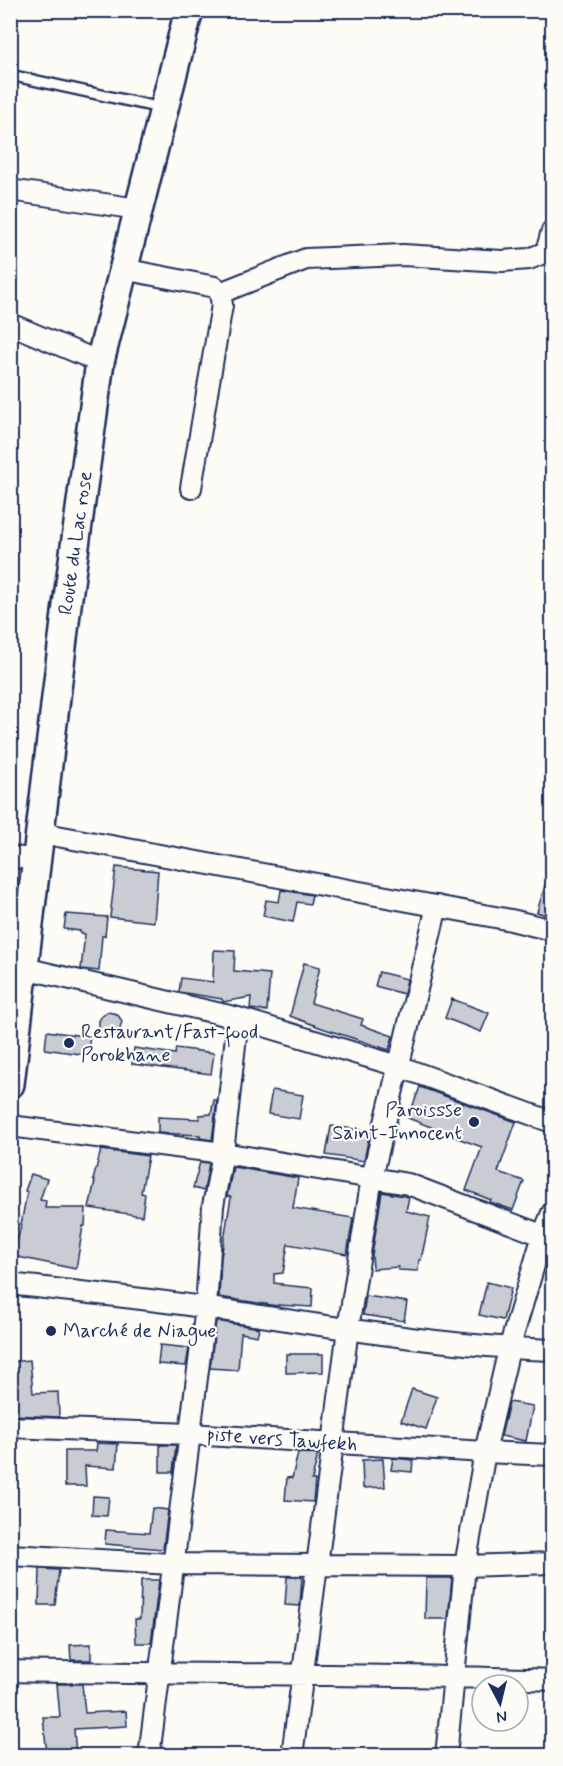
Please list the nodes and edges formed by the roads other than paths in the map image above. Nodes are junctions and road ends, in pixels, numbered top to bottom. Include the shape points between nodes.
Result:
1 (189, 10) edge
2 (10, 75) edge
3 (164, 109) junction
4 (10, 190) edge
5 (138, 208) junction
6 (552, 231) edge
7 (123, 269) junction
8 (220, 293) junction
9 (10, 324) edge
10 (100, 362) junction
11 (191, 488) dead end
12 (40, 846) junction
13 (10, 857) edge
14 (437, 906) junction
15 (552, 930) edge
16 (24, 968) junction
17 (238, 1018) junction
18 (13, 1037) edge
19 (398, 1066) junction
20 (10, 1084) edge
21 (552, 1122) edge
22 (10, 1126) edge
23 (223, 1153) junction
24 (372, 1177) junction
25 (552, 1213) edge
26 (548, 1237) edge
27 (10, 1284) edge
28 (206, 1307) junction
29 (348, 1329) junction
30 (509, 1349) junction
31 (552, 1350) edge
32 (10, 1428) edge
33 (190, 1434) junction
34 (332, 1444) junction
35 (485, 1452) junction
36 (552, 1455) edge
37 (10, 1555) edge
38 (552, 1563) edge
39 (172, 1564) junction
40 (316, 1566) junction
41 (465, 1566) junction
42 (10, 1671) edge
43 (159, 1674) junction
44 (302, 1674) junction
45 (453, 1676) junction
46 (552, 1680) edge
47 (149, 1755) edge
48 (292, 1755) edge
49 (446, 1755) edge

1 - 3 main road, Route du Lac rose
2 - 3 lane
3 - 5 main road, Route du Lac rose
4 - 5 street
5 - 7 main road, Route du Lac rose
6 - 8 street via 546,252 529,259 403,255 306,259
7 - 8 street via 215,287
7 - 10 main road, Route du Lac rose
8 - 11 street via 222,305
9 - 10 street
10 - 12 main road, Route du Lac rose
12 - 13 street
12 - 14 street
12 - 16 main road, Route du Lac rose
14 - 15 street
14 - 19 street
16 - 17 street
16 - 18 main road, Route du Lac rose
17 - 19 street
17 - 23 street
18 - 20 main road, Route du Lac rose
19 - 21 street
19 - 24 street
22 - 23 street
23 - 24 street
23 - 28 street via 213,1206
24 - 26 street via 418,1187
24 - 29 street
25 - 26 street
26 - 30 street
27 - 28 street
28 - 29 street
28 - 33 street
29 - 30 street
29 - 34 street
30 - 31 street
30 - 35 street
32 - 33 street, piste vers Tawfekh
33 - 34 street, piste vers Tawfekh
33 - 39 street
34 - 35 street, piste vers Tawfekh
34 - 40 street
35 - 36 street, piste vers Tawfekh
35 - 41 street
37 - 39 street
38 - 41 street
39 - 40 street
39 - 43 street
40 - 41 street
40 - 44 street
41 - 45 street
42 - 43 street
43 - 44 street
43 - 47 street
44 - 45 street
44 - 48 street
45 - 46 street
45 - 49 street

